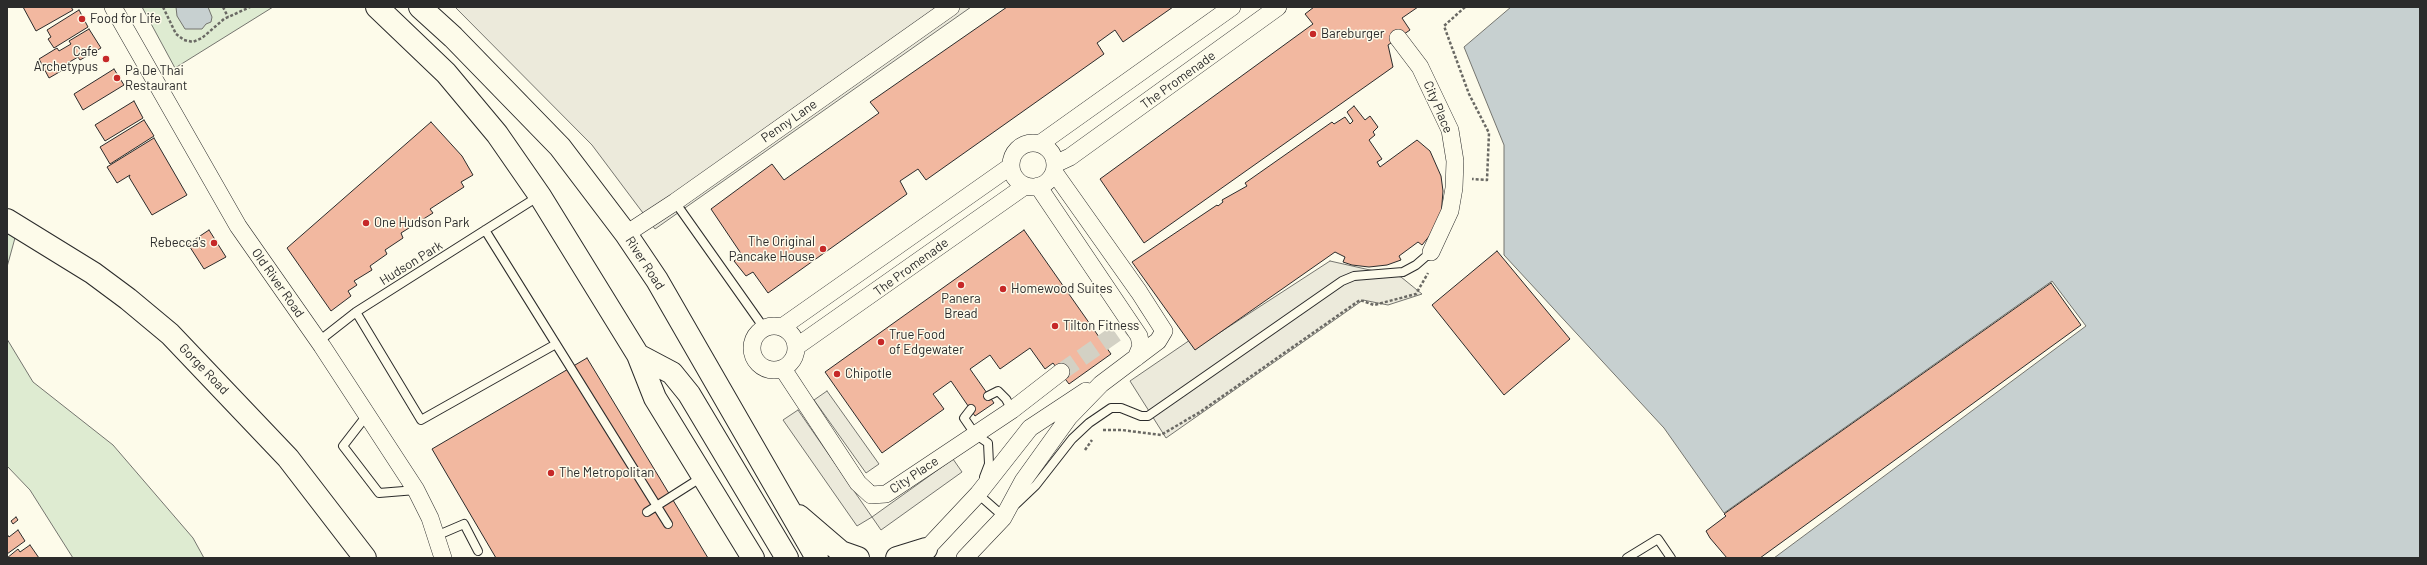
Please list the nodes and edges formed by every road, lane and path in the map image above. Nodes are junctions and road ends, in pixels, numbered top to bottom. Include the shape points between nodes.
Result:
1 (113, 7) edge
2 (163, 7) edge
3 (223, 7) edge
4 (250, 7) edge
5 (377, 7) edge
6 (420, 7) edge
7 (952, 7) edge
8 (1232, 7) edge
9 (1278, 7) edge
10 (228, 17) junction
11 (1398, 38) dead end
12 (1041, 143) junction
13 (1011, 166) junction
14 (1055, 168) junction
15 (1032, 186) junction
16 (540, 196) junction
17 (676, 202) junction
18 (7, 220) edge
19 (485, 230) junction
20 (626, 234) junction
21 (1430, 252) joint
22 (356, 312) junction
23 (782, 327) junction
24 (764, 328) junction
25 (320, 343) junction
26 (556, 344) junction
27 (796, 347) junction
28 (638, 355) junction
29 (1136, 358) junction
30 (783, 369) junction
31 (1061, 372) tunnel mouth
32 (1101, 384) junction
33 (988, 396) dead end
34 (971, 409) dead end
35 (1012, 410) junction
36 (368, 415) junction
37 (975, 434) junction
38 (703, 476) junction
39 (416, 490) junction
40 (978, 494) junction
41 (786, 504) junction
42 (657, 505) junction
43 (647, 512) dead end
44 (1003, 518) junction
45 (668, 524) dead end
46 (739, 535) junction
47 (436, 536) junction
48 (478, 551) dead end
49 (922, 554) edge
50 (365, 558) edge
51 (443, 558) edge
52 (747, 558) edge
53 (753, 558) edge
54 (788, 558) edge
55 (817, 558) edge
56 (858, 558) edge
57 (897, 558) edge
58 (965, 558) edge
59 (1627, 558) edge
60 (1671, 558) edge

1 - 25 street, Old River Road via 238,226
2 - 10 path via 176,34 184,40 193,42
3 - 10 path
4 - 10 path
5 - 16 main road via 446,73 496,134
6 - 20 main road, River Road via 560,147
7 - 17 street, Penny Lane
8 - 12 street
9 - 14 street, The Promenade
11 - 21 street, City Place via 1420,67 1450,130 1455,161 1450,211
12 - 13 street via 1028,143 1016,149
12 - 14 street via 1048,148
13 - 15 street via 1018,181
13 - 23 street, The Promenade
14 - 15 street via 1050,180
14 - 29 street via 1164,331 1158,341
15 - 27 street, The Promenade
15 - 29 street via 1139,336 1141,346
16 - 19 lane, Hudson Park
16 - 28 main road
17 - 20 street, Penny Lane
17 - 24 lane
18 - 50 main road, Gorge Road via 93,273 128,298 170,334 288,458
19 - 22 lane, Hudson Park
19 - 26 lane
20 - 41 main road, River Road via 657,280
21 - 44 lane via 1416,265 1403,272 1354,276 1342,281 1148,416 1121,408 1111,408 1072,439 1036,485
22 - 25 lane, Hudson Park
22 - 26 lane via 421,420
23 - 24 street
23 - 27 street via 789,332
24 - 30 street via 757,333 753,341 753,358 766,370
25 - 36 street, Old River Road
26 - 42 lane
27 - 30 street via 795,356
28 - 38 main road via 655,398
28 - 54 main road via 672,373 689,394
29 - 32 street
30 - 37 street, City Place via 858,483 871,495 886,494
31 - 35 street, City Place
32 - 40 street via 1081,393 1030,428
32 - 44 street via 1065,424 1023,482
33 - 35 lane via 998,391
34 - 37 lane via 964,418
35 - 37 street, City Place
36 - 39 street, Old River Road
36 - 39 lane via 343,446 379,493
37 - 40 lane via 988,443 989,464
38 - 42 lane
38 - 46 main road
39 - 47 street, Old River Road
40 - 44 lane
40 - 49 street
41 - 55 main road, River Road
41 - 56 main road via 841,552
42 - 43 lane
42 - 45 lane
44 - 58 street
46 - 52 main road
46 - 53 main road
47 - 48 lane via 464,524
47 - 51 street, Old River Road
49 - 57 main road
59 - 60 lane via 1658,539

